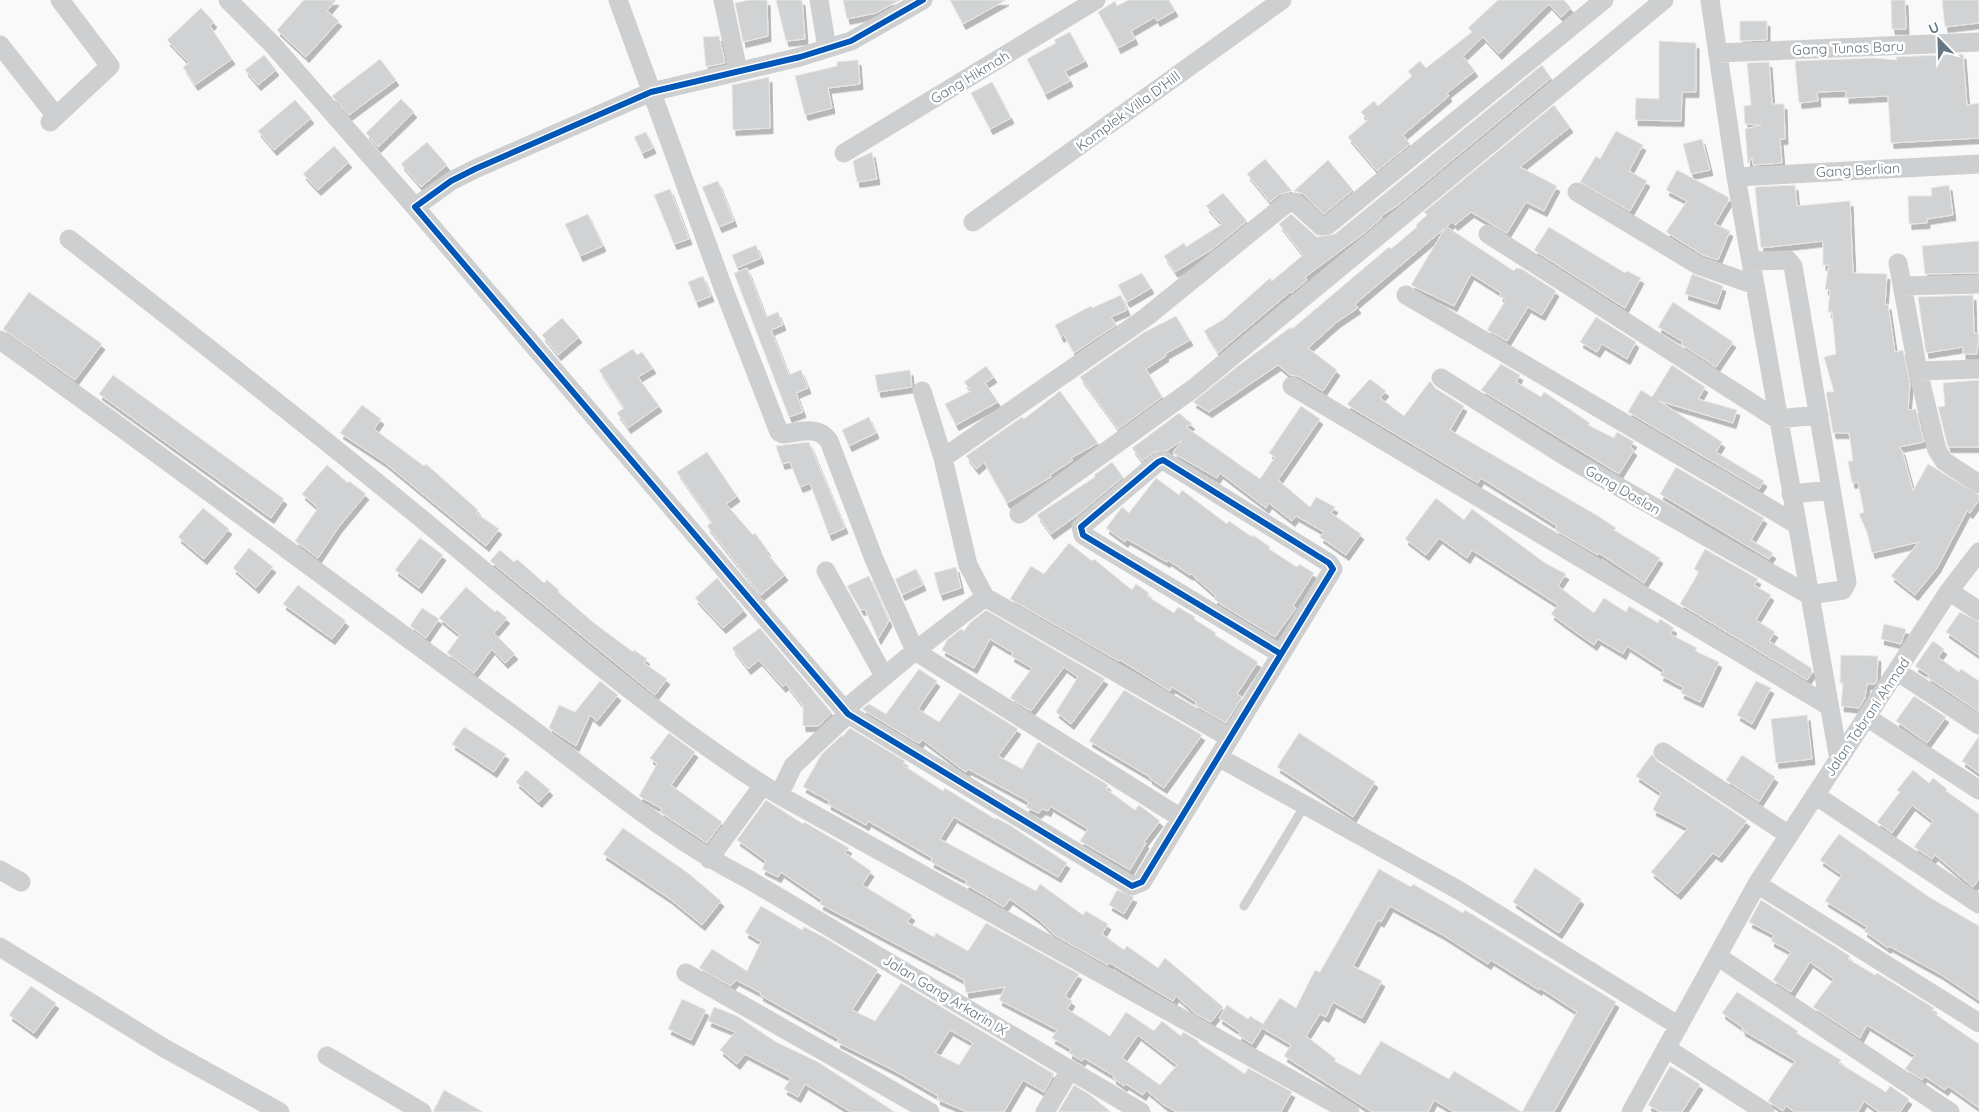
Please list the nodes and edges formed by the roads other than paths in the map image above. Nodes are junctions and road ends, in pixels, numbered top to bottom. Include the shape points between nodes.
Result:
1 (60, 0) edge
2 (228, 0) edge
3 (618, 0) edge
4 (723, 0) edge
5 (819, 0) edge
6 (923, 0) edge
7 (1096, 0) edge
8 (1282, 0) edge
9 (1604, 0) edge
10 (1664, 0) edge
11 (1711, 1) edge
12 (1979, 42) edge
13 (0, 45) edge
14 (827, 48) junction
15 (1718, 53) junction
16 (738, 71) junction
17 (651, 92) junction
18 (844, 154) dead end
19 (1979, 164) edge
20 (1736, 177) junction
21 (1577, 192) dead end
22 (415, 207) junction
23 (973, 222) dead end
24 (1488, 234) dead end
25 (69, 240) dead end
26 (1751, 261) junction
27 (1898, 263) dead end
28 (1979, 284) edge
29 (1755, 285) junction
30 (1903, 286) junction
31 (1406, 296) dead end
32 (0, 340) edge
33 (1979, 369) edge
34 (1918, 371) junction
35 (1441, 378) dead end
36 (1292, 386) dead end
37 (922, 391) dead end
38 (1819, 415) junction
39 (1777, 419) junction
40 (943, 458) junction
41 (1979, 484) edge
42 (1831, 490) junction
43 (1791, 494) junction
44 (1018, 514) dead end
45 (1796, 524) junction
46 (1979, 552) edge
47 (826, 571) dead end
48 (1949, 591) junction
49 (1809, 595) junction
50 (985, 597) junction
51 (1979, 611) edge
52 (915, 651) junction
53 (1281, 654) junction
54 (1898, 672) junction
55 (884, 676) junction
56 (1829, 706) junction
57 (846, 712) junction
58 (1868, 718) junction
59 (1979, 725) edge
60 (1230, 738) junction
61 (1663, 752) dead end
62 (1220, 758) junction
63 (1839, 760) junction
64 (771, 790) junction
65 (1979, 790) edge
66 (1815, 795) junction
67 (1305, 805) junction
68 (1181, 818) junction
69 (1789, 835) junction
70 (709, 859) junction
71 (0, 870) edge
72 (21, 882) dead end
73 (1757, 884) junction
74 (1979, 904) edge
75 (1244, 906) dead end
76 (0, 947) edge
77 (1717, 956) junction
78 (686, 973) dead end
79 (1979, 1023) edge
80 (1679, 1026) junction
81 (1666, 1048) junction
82 (327, 1056) dead end
83 (1070, 1070) junction
84 (280, 1112) edge
85 (422, 1112) edge
86 (930, 1112) edge
87 (1045, 1112) edge
88 (1141, 1112) edge
89 (1350, 1112) edge
90 (1631, 1112) edge
91 (1765, 1112) edge
92 (1950, 1112) edge

1 - 13 street via 110,66 53,119
2 - 22 street via 273,45
3 - 17 street
4 - 16 street
5 - 14 street
6 - 14 street via 866,33
7 - 18 street, Gang Hikmah
8 - 23 street, Komplek Villa D'Hill
9 - 40 street via 1328,225 1321,226 1295,202 1286,203 1145,318
10 - 44 street via 1194,388
11 - 15 street
12 - 15 street, Gang Tunas Baru
14 - 16 street
15 - 20 street
16 - 17 street
17 - 22 street via 475,169 451,181
17 - 52 street via 779,432 816,430 829,441 874,559
19 - 20 street, Gang Berlian
20 - 26 street
21 - 29 street via 1698,265
22 - 57 street
24 - 39 street
25 - 64 street via 282,404 551,626 708,748
26 - 29 street
26 - 38 street via 1788,260 1792,263
27 - 30 street
28 - 30 street
29 - 39 street
30 - 34 street
31 - 45 street
32 - 70 street, Jalan Gang Arkarin IX
33 - 34 street
34 - 41 street via 1939,455
35 - 49 street, Gang Daslan via 1568,458
36 - 56 street
37 - 40 street
38 - 39 street
38 - 42 street
39 - 43 street
40 - 50 street via 968,565
42 - 43 street
42 - 49 street via 1847,586 1843,590
43 - 45 street
45 - 49 street
46 - 48 street, Jalan Tabrani Ahmad
47 - 55 street
48 - 51 street
48 - 54 street, Jalan Tabrani Ahmad
49 - 56 street
50 - 52 street
50 - 60 street
52 - 55 street
52 - 68 street
53 - 53 street via 1332,571 1329,564 1164,460 1081,527 1083,535
53 - 60 street
54 - 58 street, Jalan Tabrani Ahmad
54 - 59 street
55 - 57 street
56 - 63 street
57 - 64 street
57 - 68 street via 1132,886 1142,882
58 - 63 street, Jalan Tabrani Ahmad
58 - 65 street
60 - 62 street
61 - 69 street
62 - 67 street
62 - 68 street
63 - 66 street, Jalan Tabrani Ahmad
64 - 70 street
64 - 89 street
66 - 69 street, Jalan Tabrani Ahmad
66 - 74 street
67 - 75 lane
67 - 80 street via 1460,891
69 - 73 street, Jalan Tabrani Ahmad
70 - 83 street, Jalan Gang Arkarin IX
71 - 72 street
73 - 77 street, Jalan Tabrani Ahmad
73 - 79 street
76 - 84 street via 164,1048
77 - 80 street, Jalan Tabrani Ahmad
77 - 92 street
78 - 86 street
80 - 81 street, Jalan Tabrani Ahmad
81 - 90 street, Jalan Tabrani Ahmad
81 - 91 street
82 - 85 street
83 - 87 street
83 - 88 street, Jalan Gang Arkarin IX

